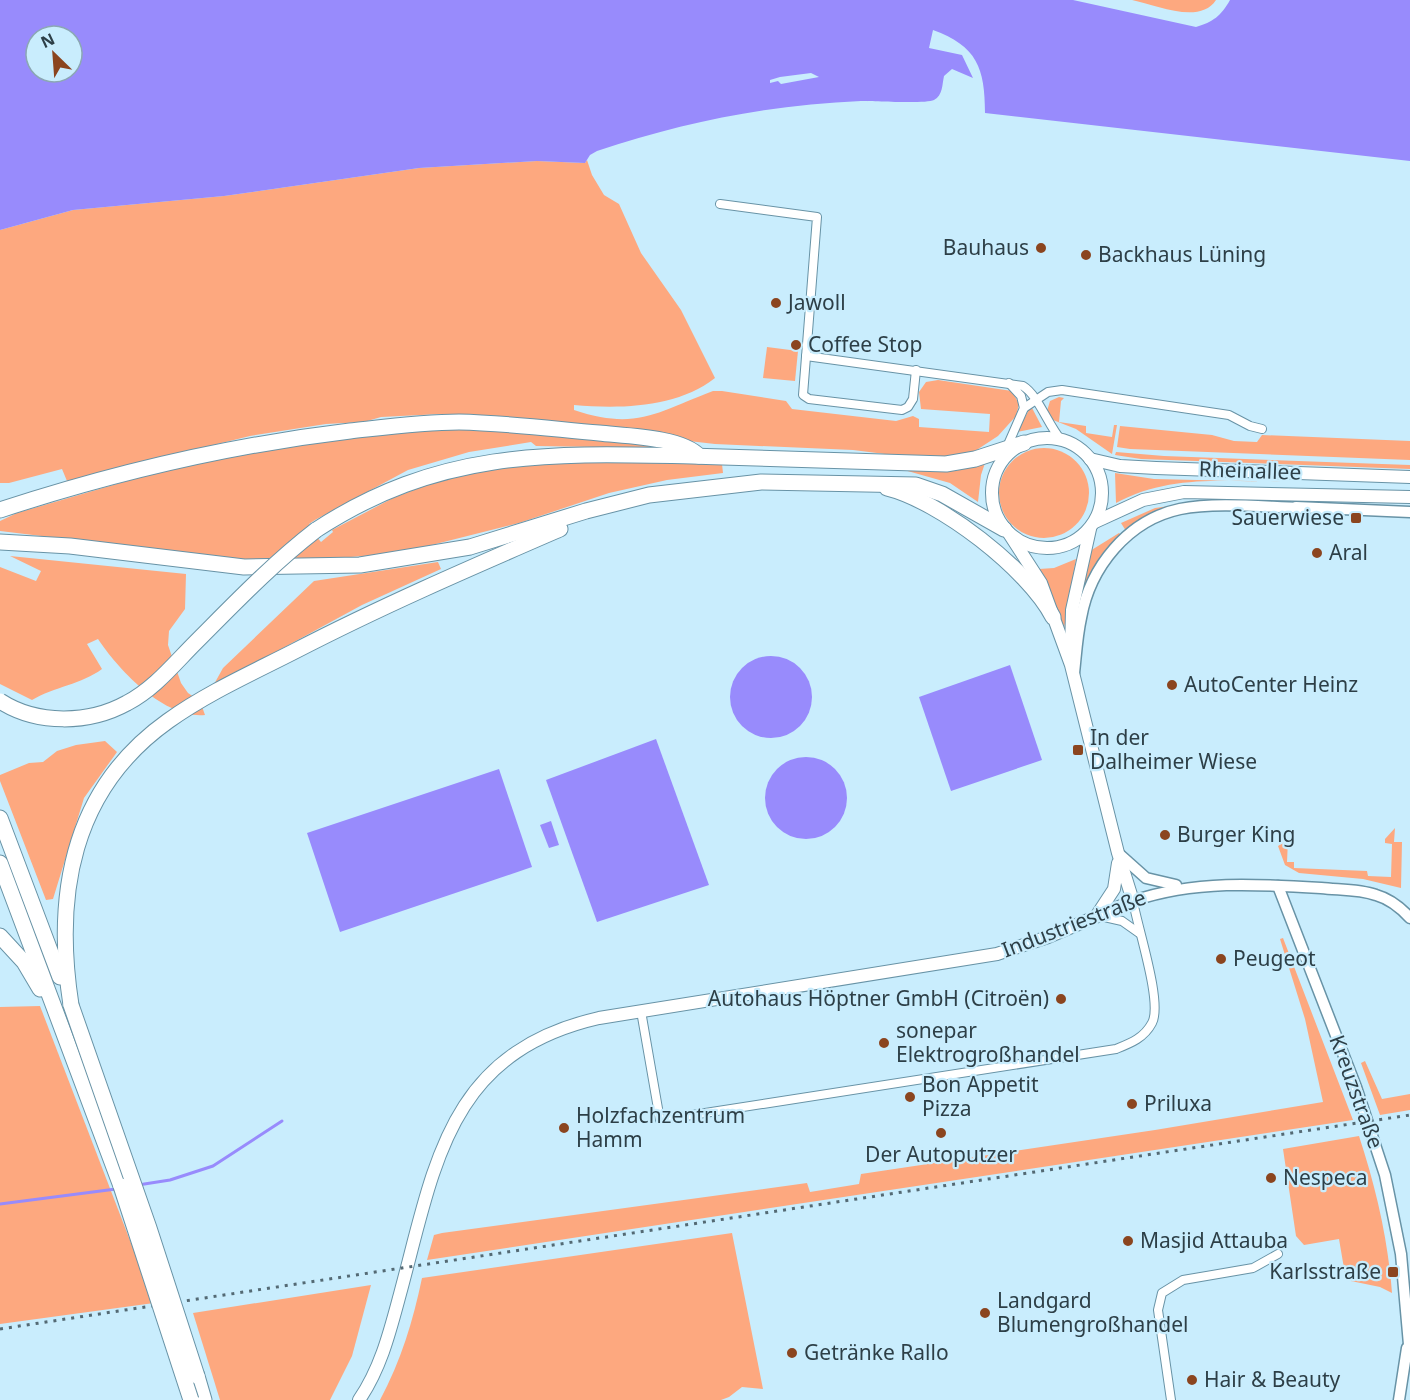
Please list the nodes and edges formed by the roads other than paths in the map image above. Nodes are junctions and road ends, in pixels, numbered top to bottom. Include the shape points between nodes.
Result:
1 (720, 204) dead end
2 (806, 356) junction
3 (916, 370) junction
4 (1009, 383) junction
5 (1036, 400) junction
6 (1024, 408) junction
7 (1262, 429) dead end
8 (1060, 440) junction
9 (1024, 443) junction
10 (1006, 450) junction
11 (699, 456) junction
12 (1090, 459) junction
13 (999, 465) junction
14 (1410, 477) edge
15 (849, 482) junction
16 (673, 491) junction
17 (1234, 492) junction
18 (1410, 496) edge
19 (1300, 508) junction
20 (0, 510) edge
21 (1410, 512) edge
22 (1093, 525) junction
23 (1006, 531) junction
24 (0, 542) edge
25 (1053, 617) junction
26 (1072, 671) junction
27 (0, 701) edge
28 (0, 818) edge
29 (1118, 853) junction
30 (0, 863) edge
31 (1188, 886) junction
32 (1278, 886) junction
33 (1133, 900) junction
34 (1097, 915) junction
35 (1410, 918) edge
36 (1139, 934) junction
37 (0, 936) edge
38 (71, 1005) junction
39 (641, 1011) junction
40 (63, 1028) junction
41 (1278, 1254) dead end
42 (1408, 1342) junction
43 (1410, 1356) edge
44 (1410, 1399) edge
45 (191, 1400) edge
46 (204, 1400) edge
47 (359, 1400) edge
48 (1171, 1400) edge
49 (1401, 1400) edge

1 - 2 street via 817,217
2 - 3 street
2 - 3 street via 803,395 809,399 896,410 908,407
3 - 4 street
4 - 5 street via 1026,388
4 - 6 street via 1022,396
5 - 6 street, Rheinallee
5 - 7 street, Rheinallee via 1051,391 1062,390 1229,415
5 - 8 street
6 - 10 street
8 - 9 main road via 1042,438
8 - 12 main road via 1077,447
9 - 10 highway
9 - 13 main road
10 - 11 highway via 946,464
10 - 13 street
11 - 20 highway via 684,445 639,438 500,424 435,423 240,448 150,468
11 - 27 highway, bridge via 519,457 465,466 387,491 316,530 275,564 153,686 127,704 97,715 66,719 34,715
12 - 14 main road, Rheinallee via 1120,466
12 - 22 main road via 1100,478 1102,493
13 - 23 main road via 992,497 994,512
15 - 16 highway via 761,482
15 - 23 highway via 916,484 942,494
15 - 25 highway via 900,492 947,514 1029,582
16 - 24 highway via 617,502 470,547 350,565 235,566 70,546
16 - 38 highway via 596,515 440,581 231,683 187,708 146,740 111,779 85,824 73,857 65,900 64,962
17 - 18 main road, Rheinallee
17 - 19 street, Rheinallee
17 - 22 main road, Rheinallee via 1169,493 1143,500
19 - 21 street, Rheinallee
19 - 26 street via 1182,509 1136,528 1110,553 1089,591
22 - 23 main road via 1072,543 1050,549 1027,545
22 - 26 main road via 1072,610
23 - 25 main road via 1038,576
25 - 26 main road
26 - 29 main road
28 - 38 highway
29 - 31 street via 1154,882
29 - 33 main road
29 - 34 main road via 1116,885
30 - 40 highway
31 - 32 street, Industriestraße
31 - 33 street, Industriestraße
32 - 35 street, Industriestraße via 1374,894 1392,902
32 - 42 street, Kreuzstraße via 1385,1175 1401,1254
33 - 34 main road, Industriestraße
33 - 36 street
34 - 36 street via 1122,921
34 - 39 main road, Industriestraße via 997,954
36 - 39 street via 1153,987 1153,1022 1138,1040 1116,1049 706,1115 660,1120
37 - 40 highway via 24,962
38 - 46 highway, bridge
39 - 47 main road, Industriestraße via 567,1027 527,1046 473,1094 446,1136 391,1328 375,1373
40 - 45 highway, bridge via 121,1186
41 - 48 street via 1253,1268 1183,1280 1162,1293 1158,1310
42 - 43 street, Kreuzstraße
42 - 49 street, Kreuzstraße
44 - 49 street

